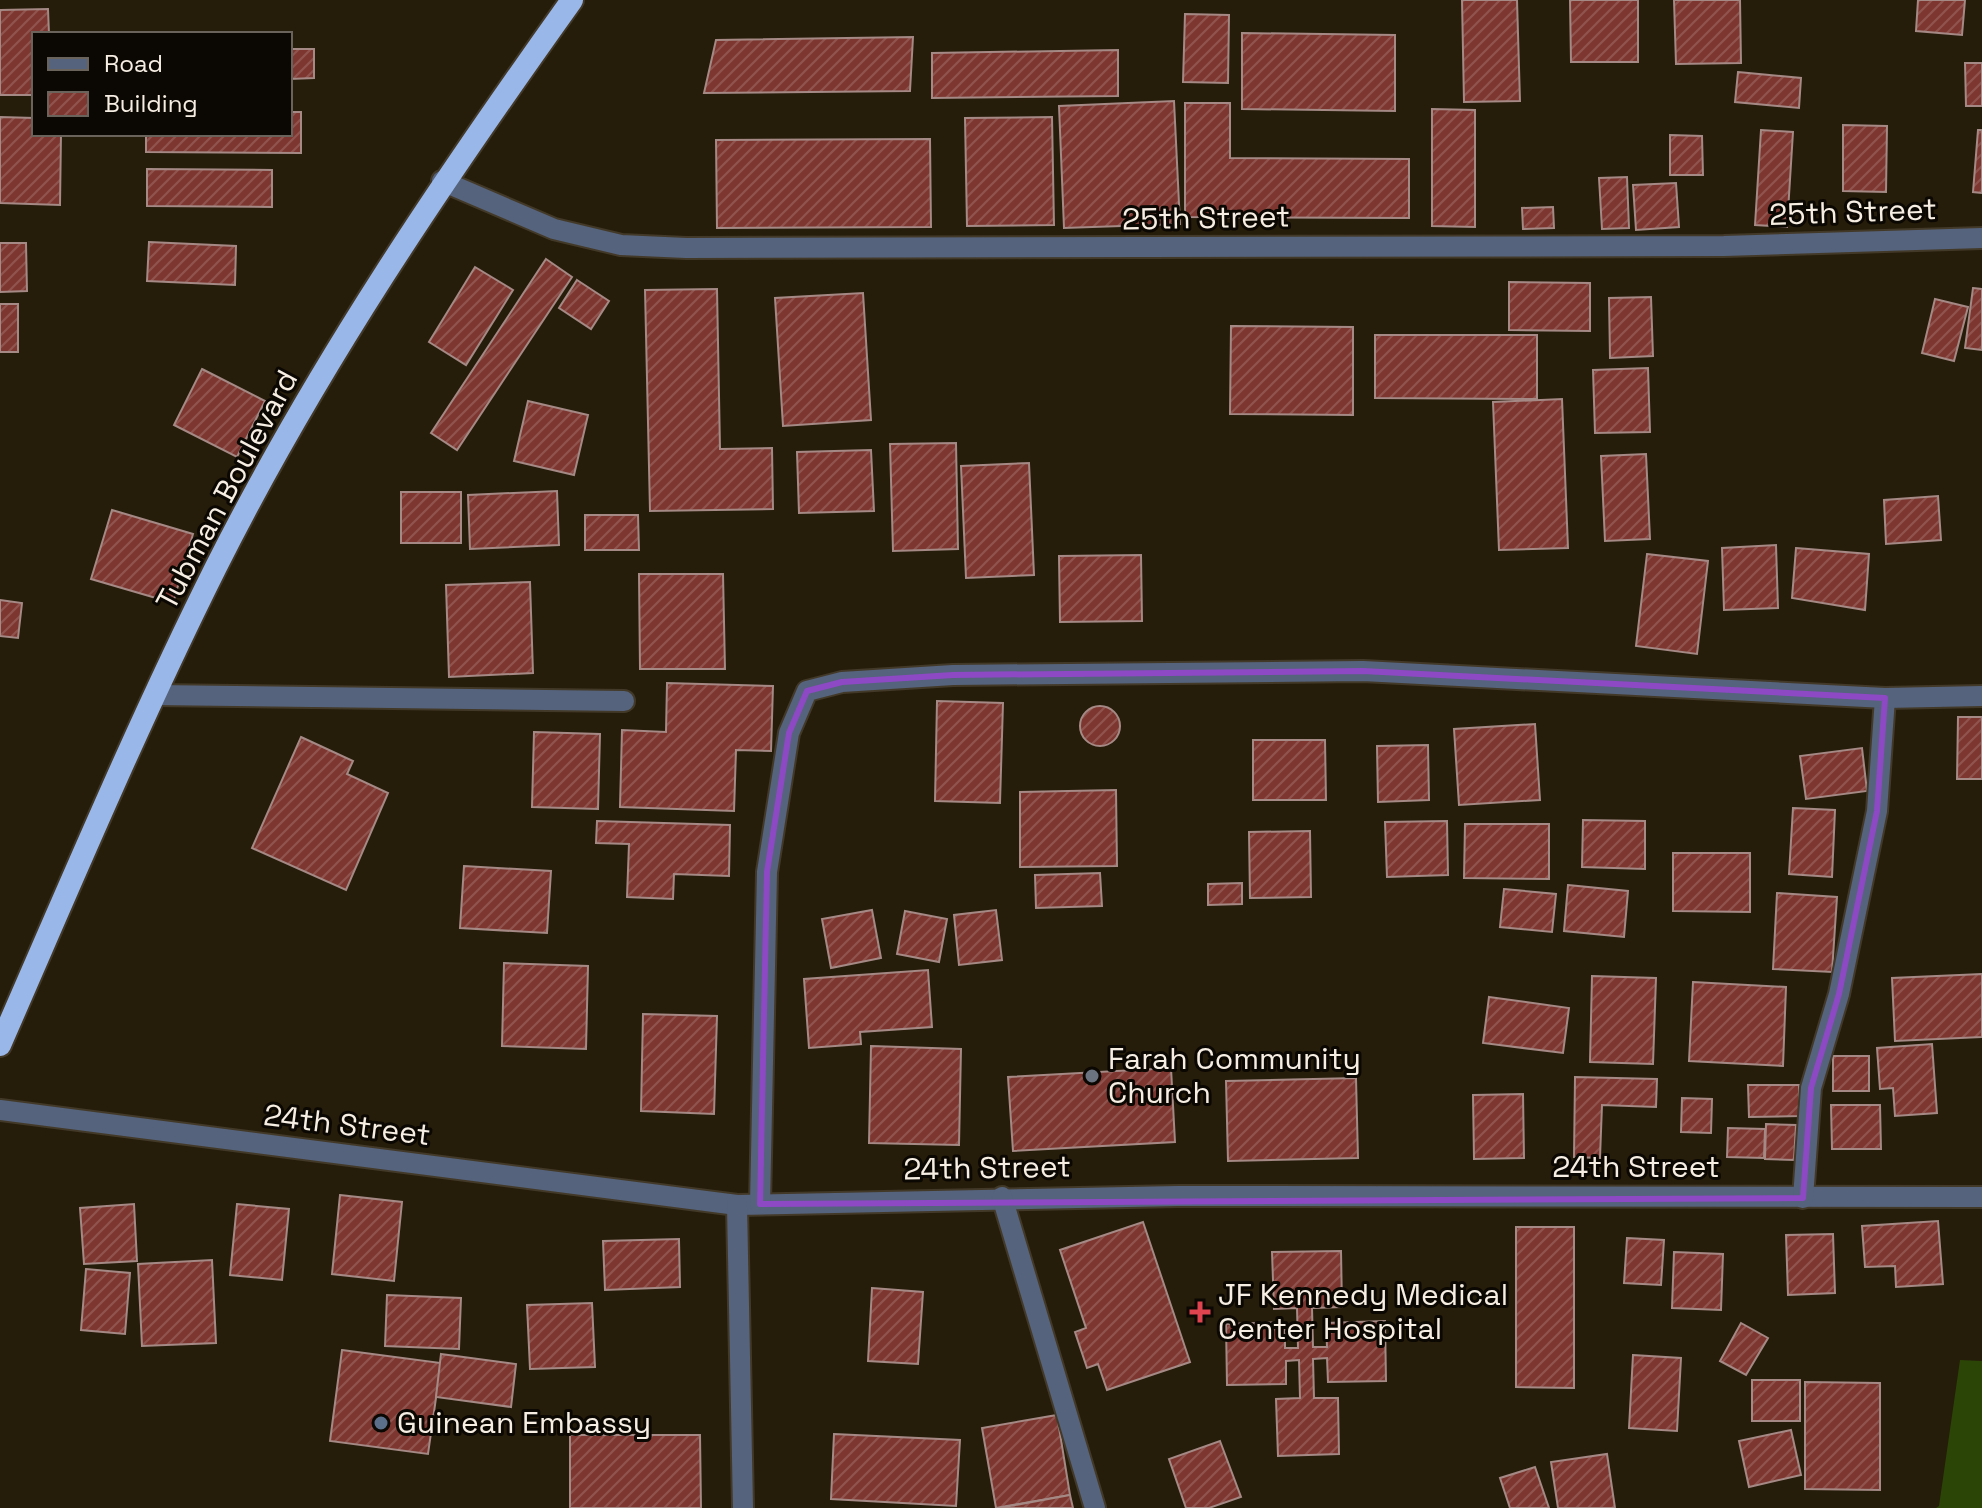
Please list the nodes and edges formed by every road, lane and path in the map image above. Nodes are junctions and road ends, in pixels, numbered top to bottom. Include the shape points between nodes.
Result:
1 (572, 0) edge
2 (442, 181) junction
3 (1982, 238) edge
4 (154, 695) junction
5 (1982, 696) edge
6 (1885, 698) junction
7 (624, 701) dead end
8 (0, 1045) edge
9 (0, 1110) edge
10 (1002, 1197) junction
11 (1982, 1197) edge
12 (1803, 1198) junction
13 (760, 1204) junction
14 (737, 1205) junction
15 (743, 1508) edge
16 (1095, 1508) edge

1 - 2 highway, Tubman Boulevard
2 - 3 street, 25th Street via 554,229 621,245 686,248 1724,246
2 - 4 highway, Tubman Boulevard via 326,367 218,564
4 - 7 street
4 - 8 highway, Tubman Boulevard
5 - 6 street
6 - 12 street via 1877,811 1839,994 1811,1088
6 - 13 street via 1363,671 953,675 842,682 807,691 789,733 767,872
9 - 14 street, 24th Street
10 - 12 street, 24th Street
10 - 13 street, 24th Street
10 - 16 street
11 - 12 street, 24th Street
13 - 14 street, 24th Street
14 - 15 street

